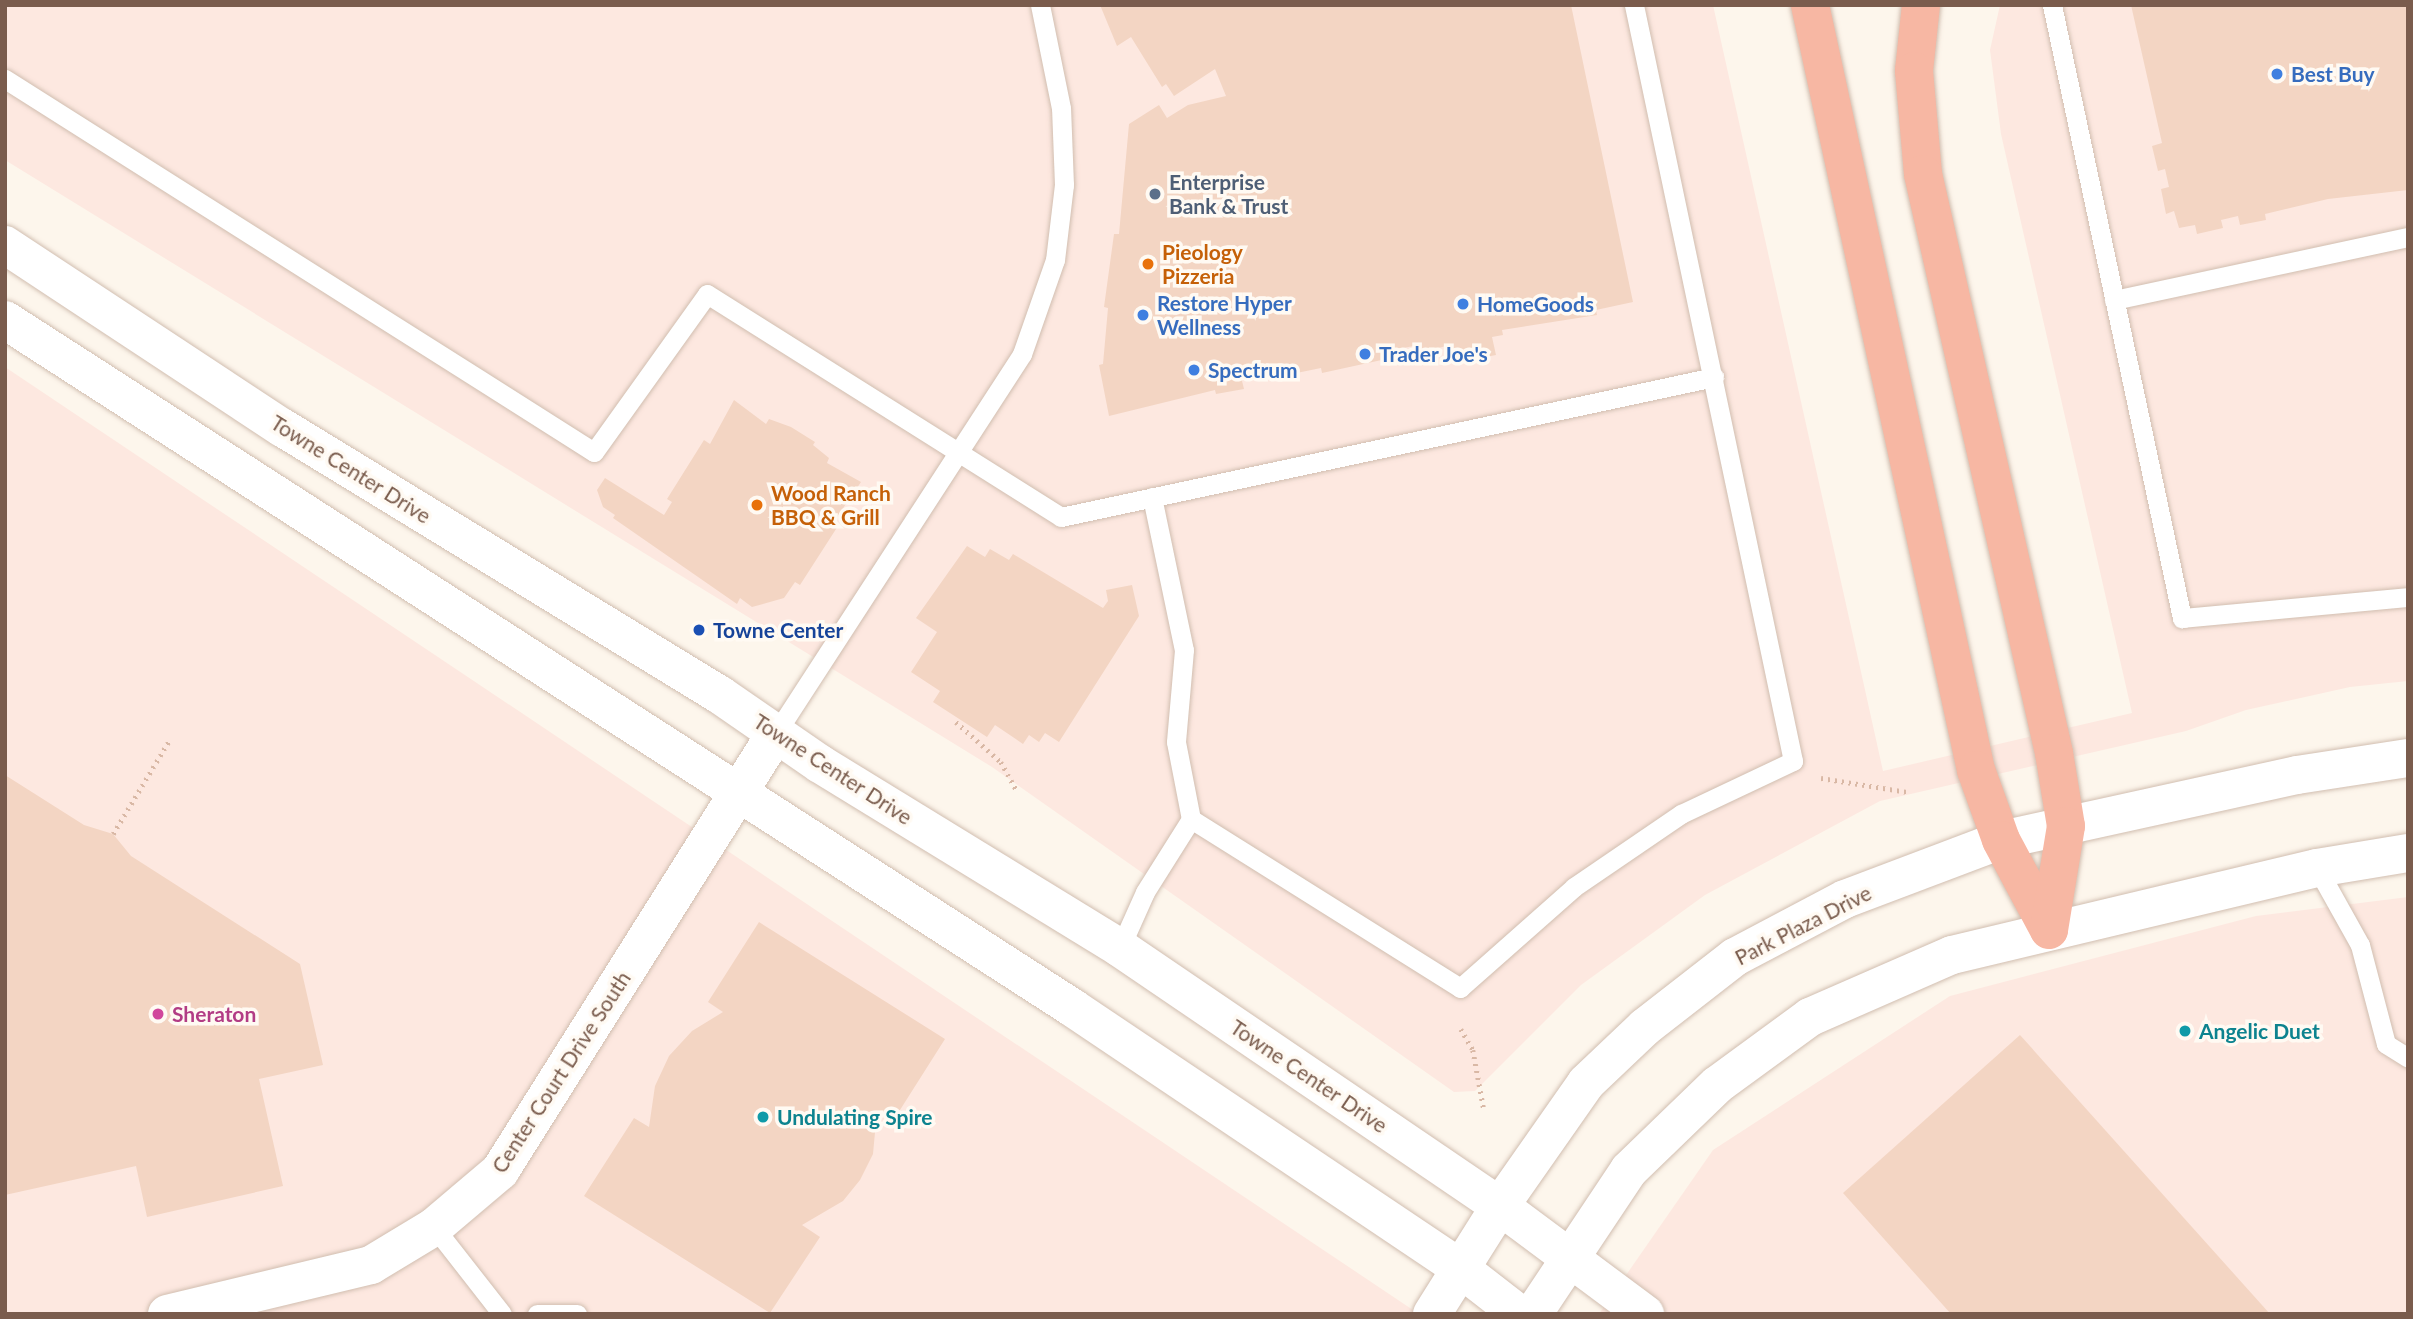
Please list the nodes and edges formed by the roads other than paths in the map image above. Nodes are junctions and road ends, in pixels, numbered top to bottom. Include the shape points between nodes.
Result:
1 (1040, 5) edge
2 (1634, 5) edge
3 (1810, 5) edge
4 (1921, 5) edge
5 (2052, 5) edge
6 (5, 79) edge
7 (2408, 237) edge
8 (5, 245) edge
9 (2114, 300) junction
10 (5, 320) edge
11 (1714, 377) junction
12 (957, 454) junction
13 (1152, 497) junction
14 (2408, 597) edge
15 (776, 733) junction
16 (2408, 758) edge
17 (738, 790) junction
18 (1191, 819) junction
19 (2066, 826) junction
20 (2001, 839) junction
21 (2408, 853) edge
22 (2317, 868) junction
23 (2049, 930) junction
24 (1120, 948) junction
25 (2408, 1058) edge
26 (1500, 1206) junction
27 (434, 1227) junction
28 (1570, 1260) junction
29 (1461, 1269) junction
30 (167, 1314) edge
31 (502, 1314) edge
32 (537, 1314) edge
33 (577, 1314) edge
34 (1432, 1314) edge
35 (1519, 1314) edge
36 (1533, 1314) edge
37 (1645, 1314) edge

1 - 12 lane via 1061,108 1064,185 1055,260 1022,354
2 - 11 lane
3 - 20 highway via 1976,770
4 - 19 highway via 1914,71 1923,174 2054,752
5 - 9 lane
6 - 12 lane via 594,452 707,294
7 - 9 lane
8 - 15 street, Towne Center Drive via 283,428
9 - 14 lane via 2182,618
10 - 17 street
11 - 13 lane
11 - 18 lane via 1793,761 1681,814 1595,872 1515,935 1460,988
12 - 13 lane via 1061,517
12 - 15 lane
13 - 18 lane via 1184,650 1176,742
15 - 17 street, Center Court Drive South
15 - 24 street, Towne Center Drive
16 - 19 street, Park Plaza Drive via 2297,775
17 - 27 street, Center Court Drive South via 500,1171
17 - 29 street
18 - 24 lane via 1144,892
19 - 20 street, Park Plaza Drive
19 - 23 highway
20 - 23 highway
20 - 26 street, Park Plaza Drive via 1845,899 1735,957 1645,1027 1586,1083
21 - 22 street
22 - 23 street
22 - 25 lane via 2360,945 2386,1044
23 - 28 street via 1915,968 1810,1017 1717,1085 1629,1170
24 - 26 street, Towne Center Drive
26 - 28 street, Towne Center Drive
26 - 29 street, Park Plaza Drive
27 - 30 street, Center Court Drive South via 371,1265
27 - 31 lane
28 - 36 street
28 - 37 street, Towne Center Drive
29 - 34 street, Park Plaza Drive
29 - 35 street
32 - 33 lane

